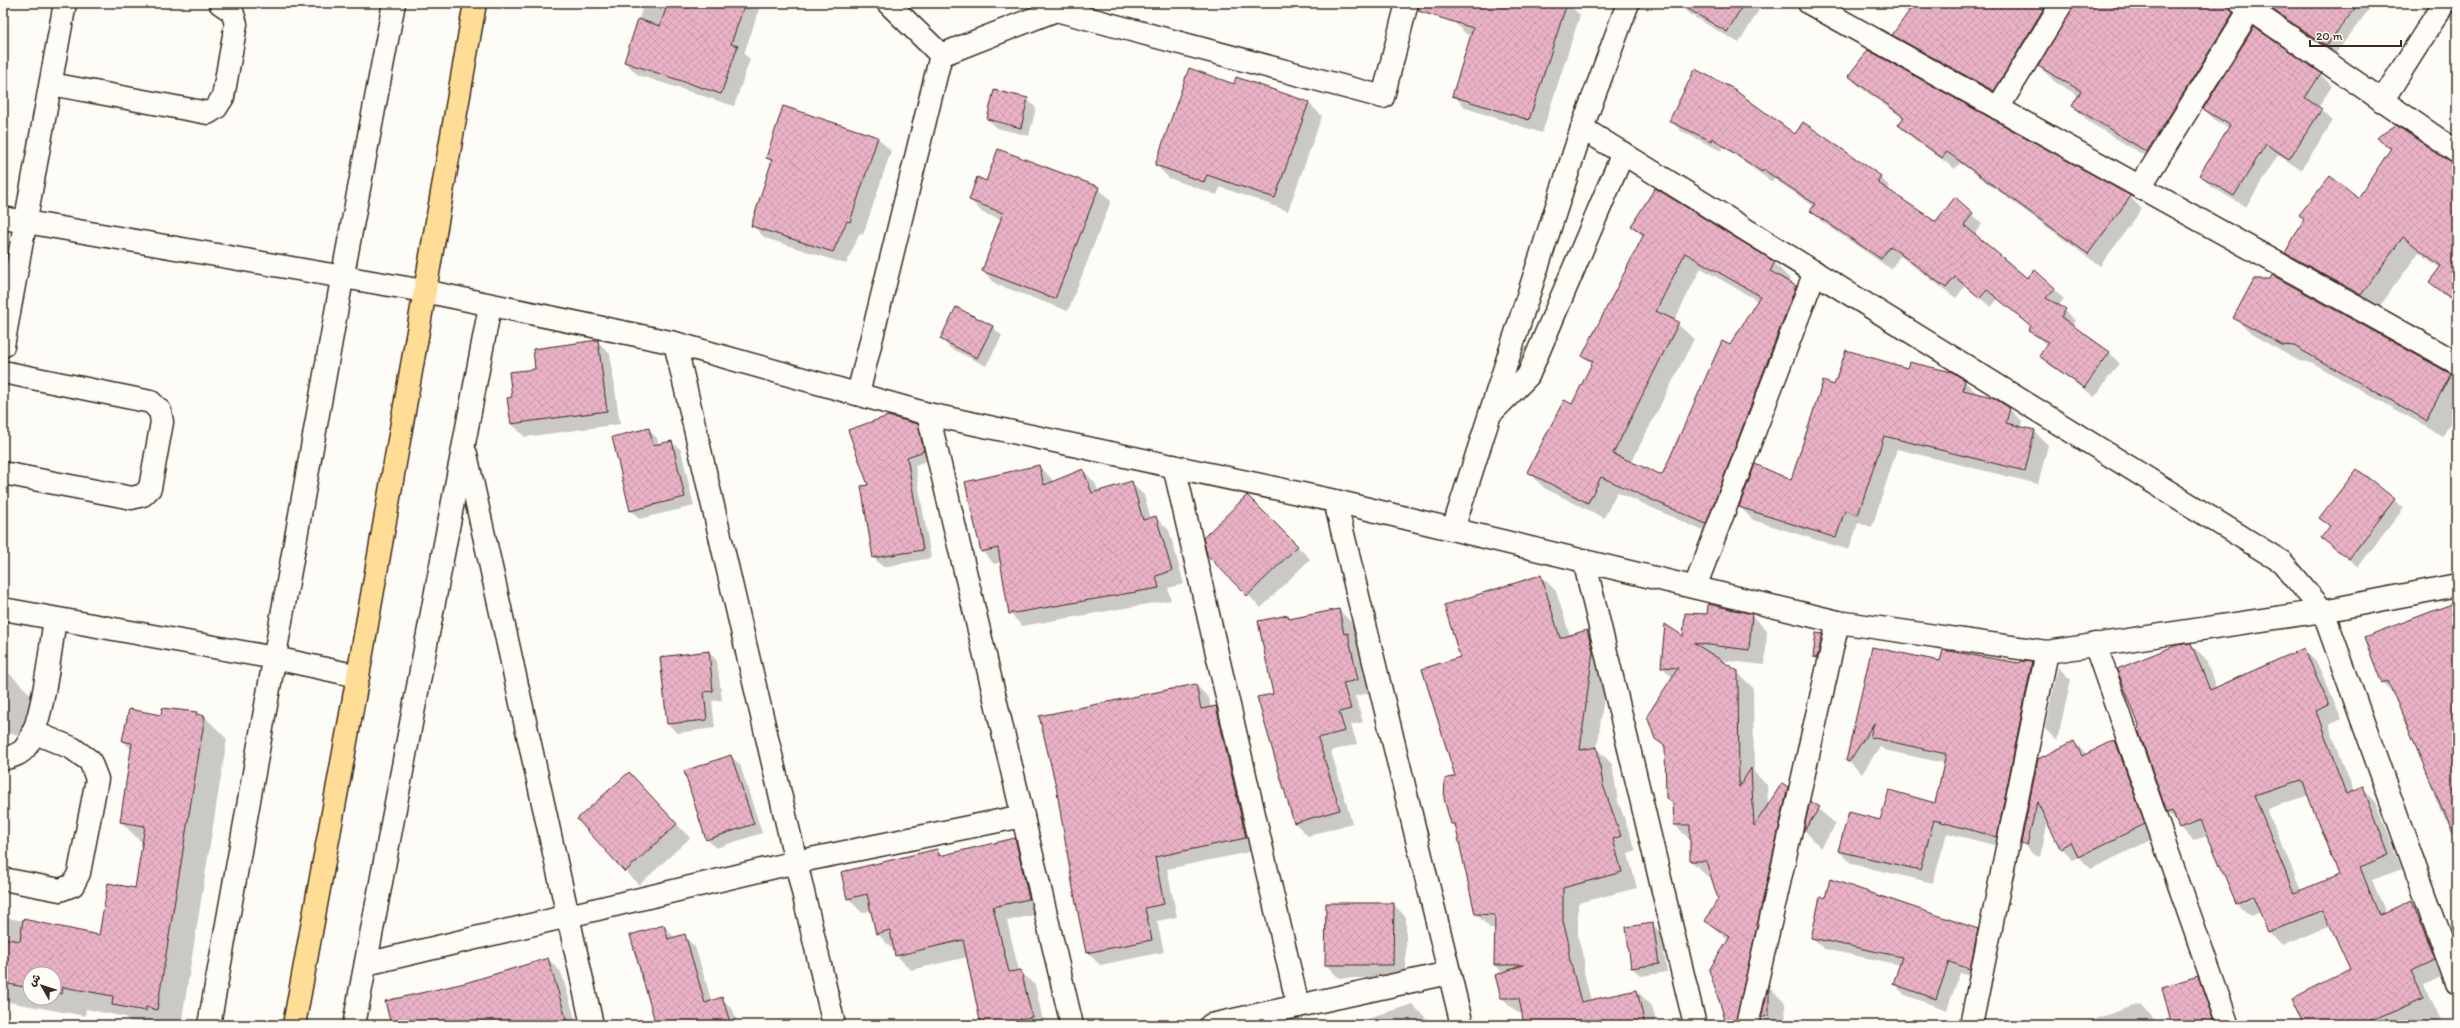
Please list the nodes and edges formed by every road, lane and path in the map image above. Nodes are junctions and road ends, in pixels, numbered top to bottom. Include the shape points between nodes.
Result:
1 (66, 3) edge
2 (220, 3) edge
3 (394, 3) edge
4 (475, 3) edge
5 (888, 3) edge
6 (1407, 3) edge
7 (1628, 3) edge
8 (1809, 3) edge
9 (2062, 3) edge
10 (2444, 3) edge
11 (2248, 5) edge
12 (1057, 7) edge
13 (941, 55) junction
14 (50, 84) junction
15 (2382, 101) junction
16 (1998, 108) junction
17 (1582, 128) junction
18 (2457, 152) edge
19 (1623, 153) junction
20 (2140, 187) junction
21 (3, 218) edge
22 (25, 222) junction
23 (1815, 272) junction
24 (342, 279) junction
25 (424, 292) junction
26 (490, 306) junction
27 (675, 343) junction
28 (3, 346) edge
29 (2457, 363) edge
30 (3, 372) edge
31 (858, 394) junction
32 (928, 414) junction
33 (1490, 414) junction
34 (464, 444) junction
35 (1174, 466) junction
36 (3, 473) edge
37 (1335, 501) junction
38 (1453, 529) junction
39 (1584, 560) junction
40 (2457, 585) edge
41 (1695, 587) junction
42 (3, 609) edge
43 (2323, 611) junction
44 (55, 619) junction
45 (1838, 622) junction
46 (2096, 644) junction
47 (2047, 652) junction
48 (275, 658) junction
49 (358, 676) junction
50 (33, 732) junction
51 (3, 759) edge
52 (1022, 816) junction
53 (796, 862) junction
54 (3, 879) edge
55 (568, 917) junction
56 (366, 964) junction
57 (1449, 974) junction
58 (2457, 984) edge
59 (1298, 1006) junction
60 (358, 1018) edge
61 (1218, 1024) edge
62 (209, 1025) edge
63 (294, 1025) edge
64 (592, 1025) edge
65 (834, 1025) edge
66 (1072, 1025) edge
67 (1462, 1025) edge
68 (1695, 1025) edge
69 (1747, 1025) edge
70 (1971, 1025) edge
71 (2228, 1025) edge

1 - 14 street
2 - 14 street via 232,11 236,24 222,97 216,108 208,113
3 - 24 street
4 - 25 main road
5 - 13 street
6 - 12 street via 1383,97
7 - 17 street
8 - 16 street
9 - 16 street
10 - 15 street
11 - 15 street
11 - 20 street
12 - 13 street
13 - 31 street
14 - 22 street
15 - 18 street
16 - 20 street
17 - 19 street
17 - 33 street
19 - 23 street
19 - 33 street via 1528,376
20 - 29 street
21 - 22 street
22 - 24 street
22 - 28 street
23 - 41 street
23 - 43 street via 2282,562
24 - 25 street
24 - 48 street
25 - 26 street
25 - 49 main road
26 - 27 street
26 - 34 street
27 - 31 street
27 - 53 street
30 - 36 street via 151,402 160,411 162,422 150,488 143,496 132,498
31 - 32 street
32 - 35 street
32 - 52 street
33 - 38 street
34 - 55 street
34 - 56 street
35 - 37 street
35 - 59 street
37 - 38 street
37 - 57 street
38 - 39 street
39 - 41 street
39 - 68 street
40 - 43 street
41 - 45 street
42 - 44 street
43 - 46 street
43 - 58 street
44 - 48 street
44 - 50 street via 38,719
45 - 47 street
45 - 69 street
46 - 47 street
46 - 71 street
47 - 70 street
48 - 49 street
48 - 62 street
49 - 63 main road
50 - 51 street via 25,749
50 - 54 street via 72,748 90,761 97,779 79,873 73,885 60,890
52 - 53 street
52 - 66 street
53 - 55 street
53 - 65 street
55 - 56 street
55 - 64 street
56 - 60 street
57 - 59 street
57 - 67 street
59 - 61 street

